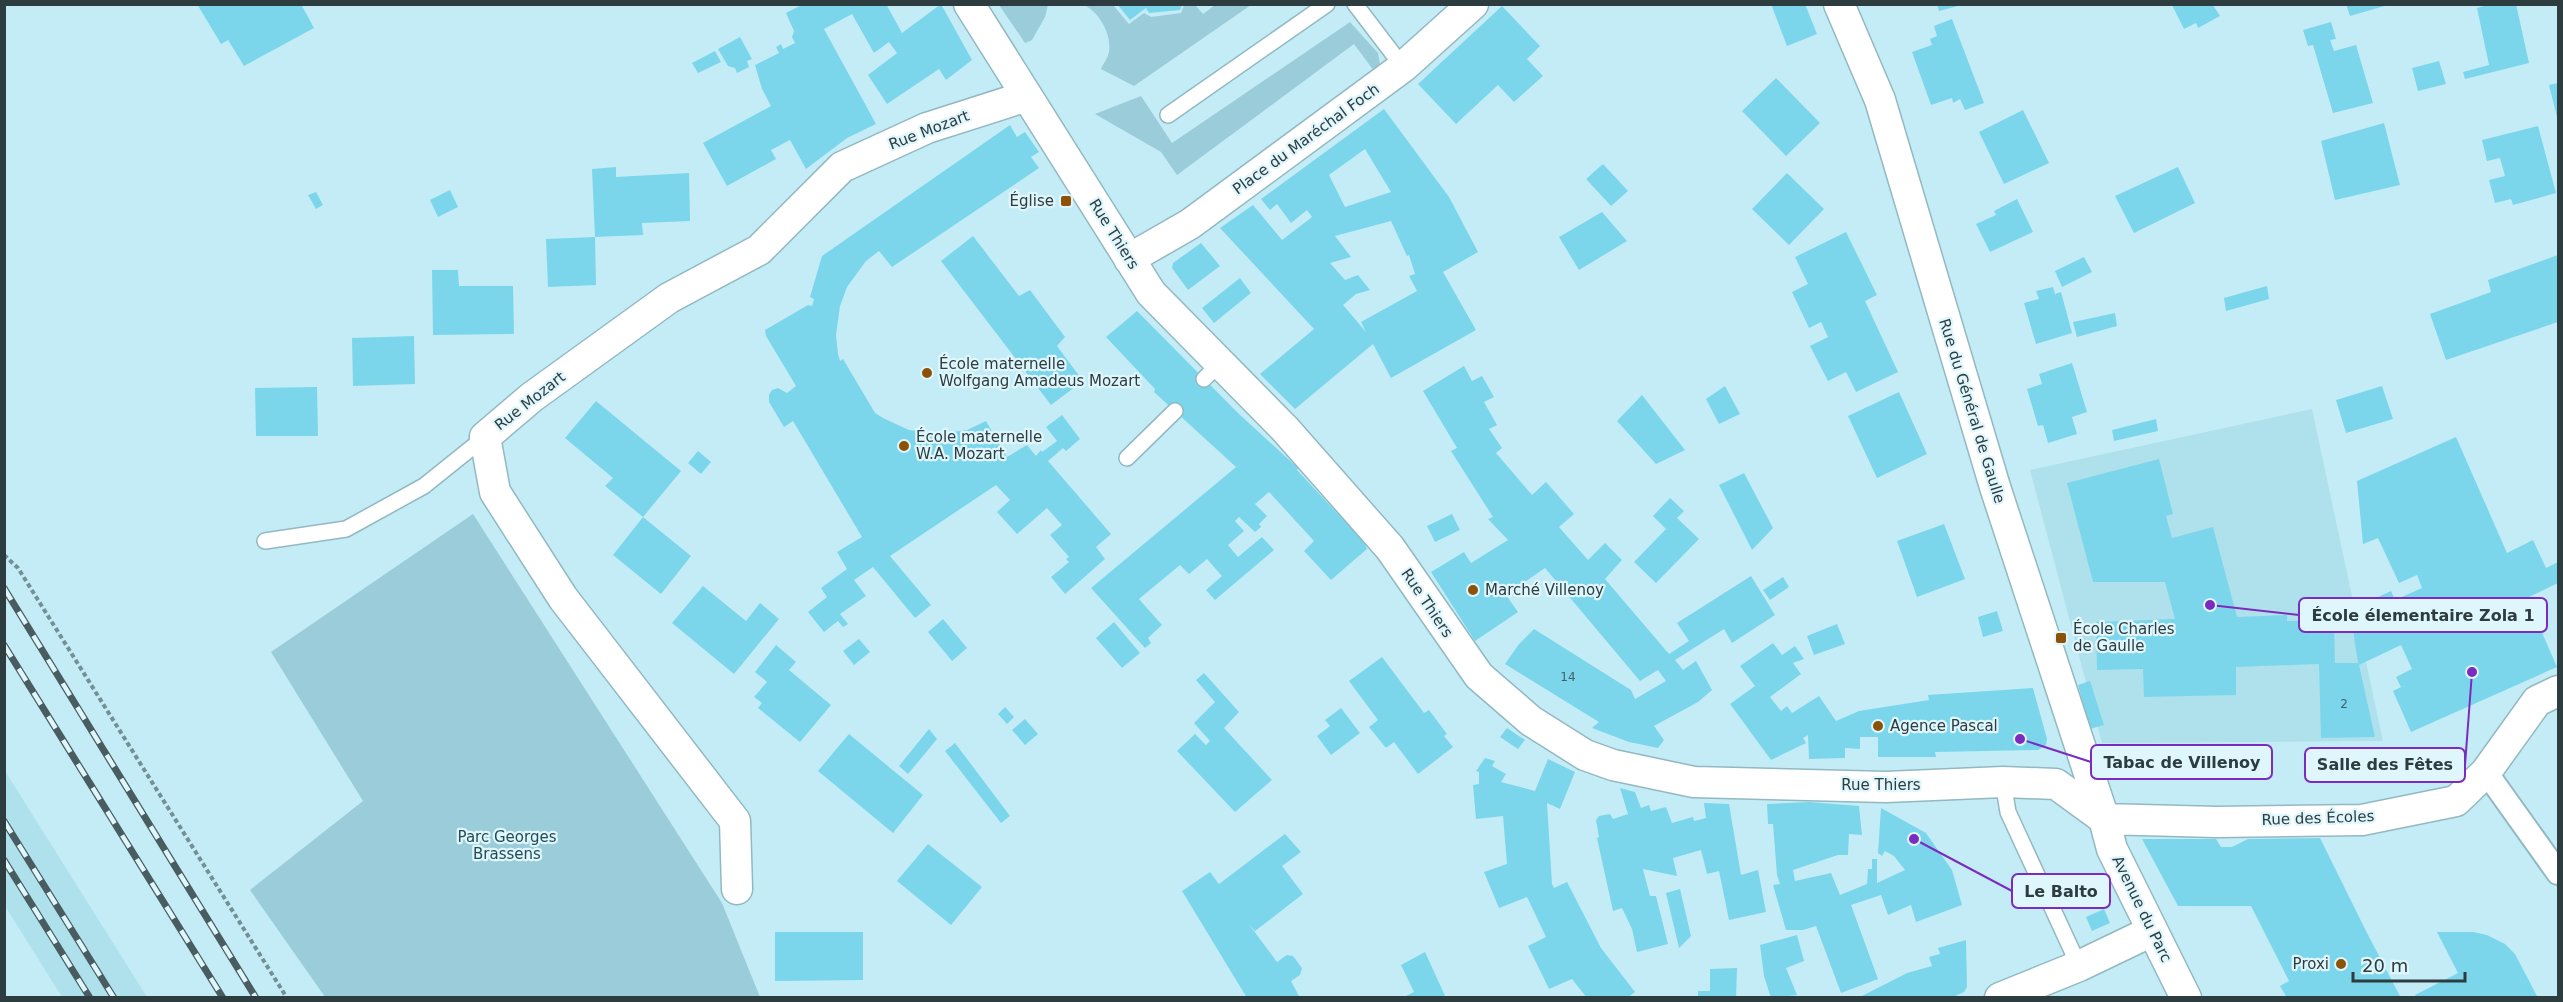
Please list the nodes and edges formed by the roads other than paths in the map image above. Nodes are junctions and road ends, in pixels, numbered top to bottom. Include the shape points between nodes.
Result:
1 (969, 4) edge
2 (1327, 4) edge
3 (1355, 4) edge
4 (1473, 4) edge
5 (1839, 4) edge
6 (1404, 67) junction
7 (1027, 96) junction
8 (1168, 115) dead end
9 (1129, 259) junction
10 (1174, 411) dead end
11 (485, 437) junction
12 (1127, 458) dead end
13 (265, 541) dead end
14 (2559, 691) edge
15 (2487, 772) junction
16 (2003, 782) junction
17 (2104, 819) junction
18 (2559, 873) edge
19 (737, 889) dead end
20 (2152, 931) junction
21 (2079, 966) junction
22 (2000, 998) edge
23 (2186, 998) edge

1 - 7 street, Rue Thiers
2 - 8 lane
3 - 6 lane
4 - 6 street, Place du Maréchal Foch
5 - 17 street, Rue du Général de Gaulle via 1880,99 1995,487
6 - 9 street, Place du Maréchal Foch via 1190,224
7 - 9 street, Rue Thiers
7 - 11 street, Rue Mozart via 927,128 842,167 759,250 669,298 532,397
9 - 16 street, Rue Thiers via 1212,371 1286,429 1390,548 1479,676 1531,721 1585,755 1694,782 1886,787
10 - 12 lane
11 - 13 lane via 424,486 346,530
11 - 19 street, Rue Mozart via 495,492 563,598 735,821
14 - 15 street, Rue des Écoles via 2537,701
15 - 17 street, Rue des Écoles via 2456,801 2362,820
15 - 18 street
16 - 17 street, Rue Thiers via 2056,784
16 - 21 lane via 2008,812
17 - 20 street, Avenue du Parc via 2112,849
20 - 21 street
20 - 23 street, Avenue du Parc
21 - 22 street

